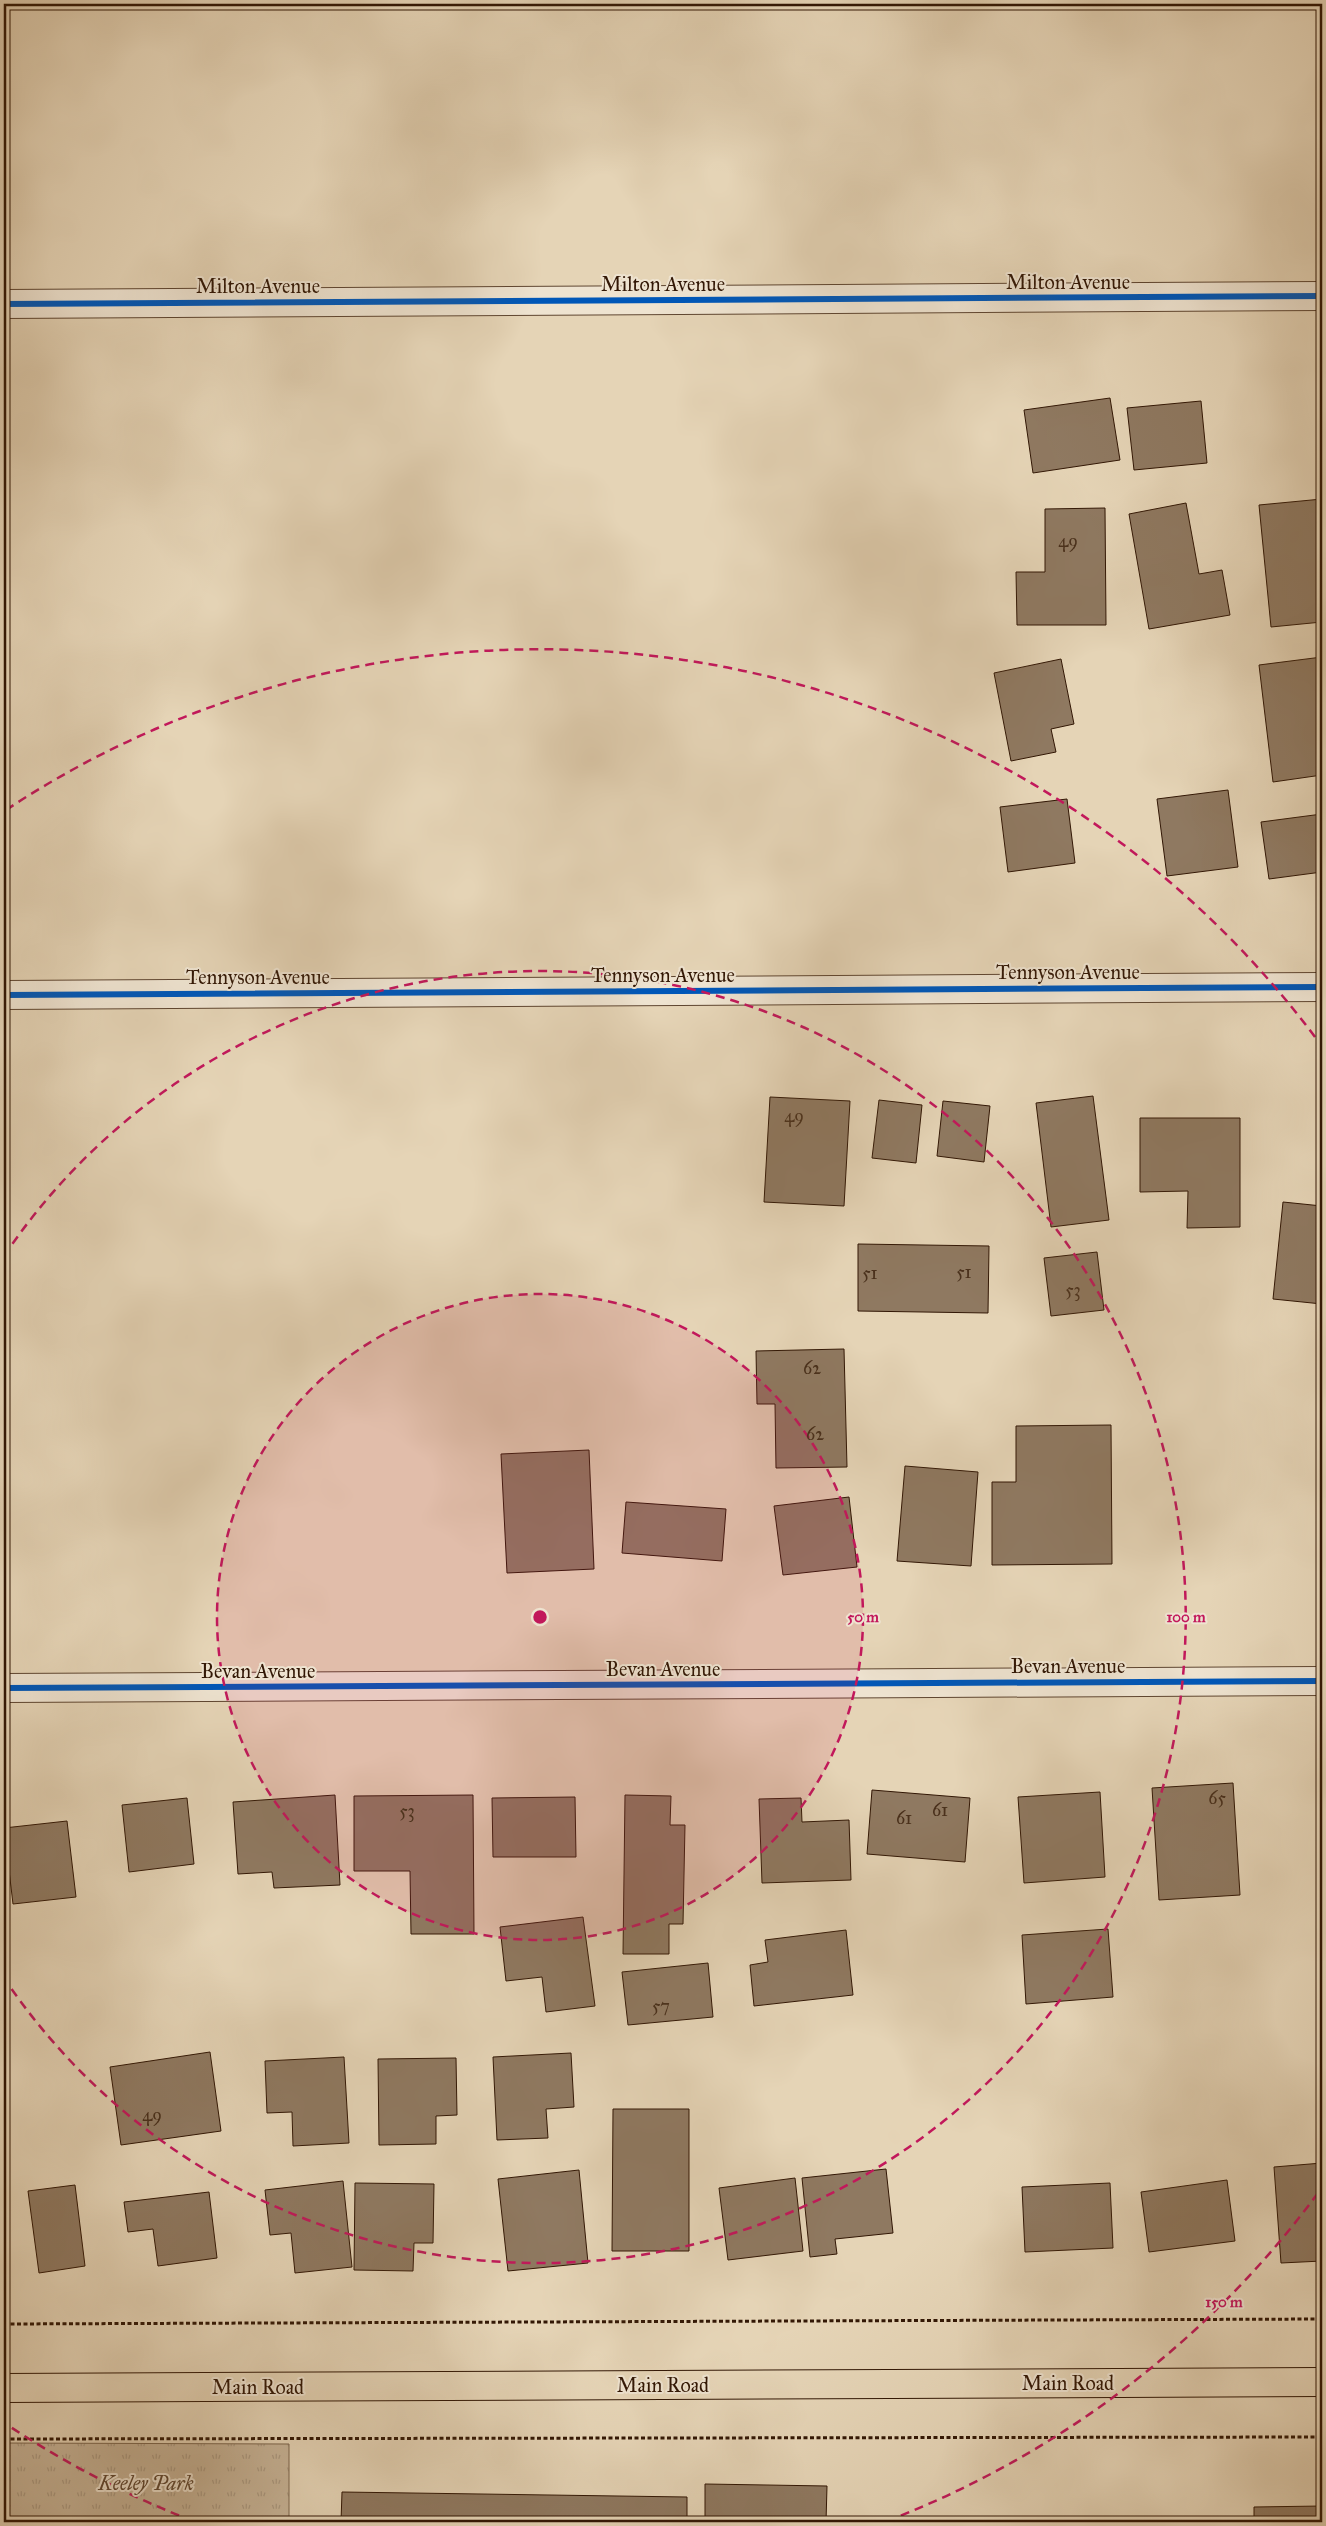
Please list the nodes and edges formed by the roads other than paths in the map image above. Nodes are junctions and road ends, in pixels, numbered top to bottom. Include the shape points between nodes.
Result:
1 (1322, 296) edge
2 (4, 304) edge
3 (1322, 987) edge
4 (4, 995) edge
5 (1322, 1681) edge
6 (4, 1688) edge
7 (1322, 2382) edge
8 (4, 2388) edge

1 - 2 street, Milton Avenue
3 - 4 street, Tennyson Avenue
5 - 6 street, Bevan Avenue
7 - 8 main road, Main Road

